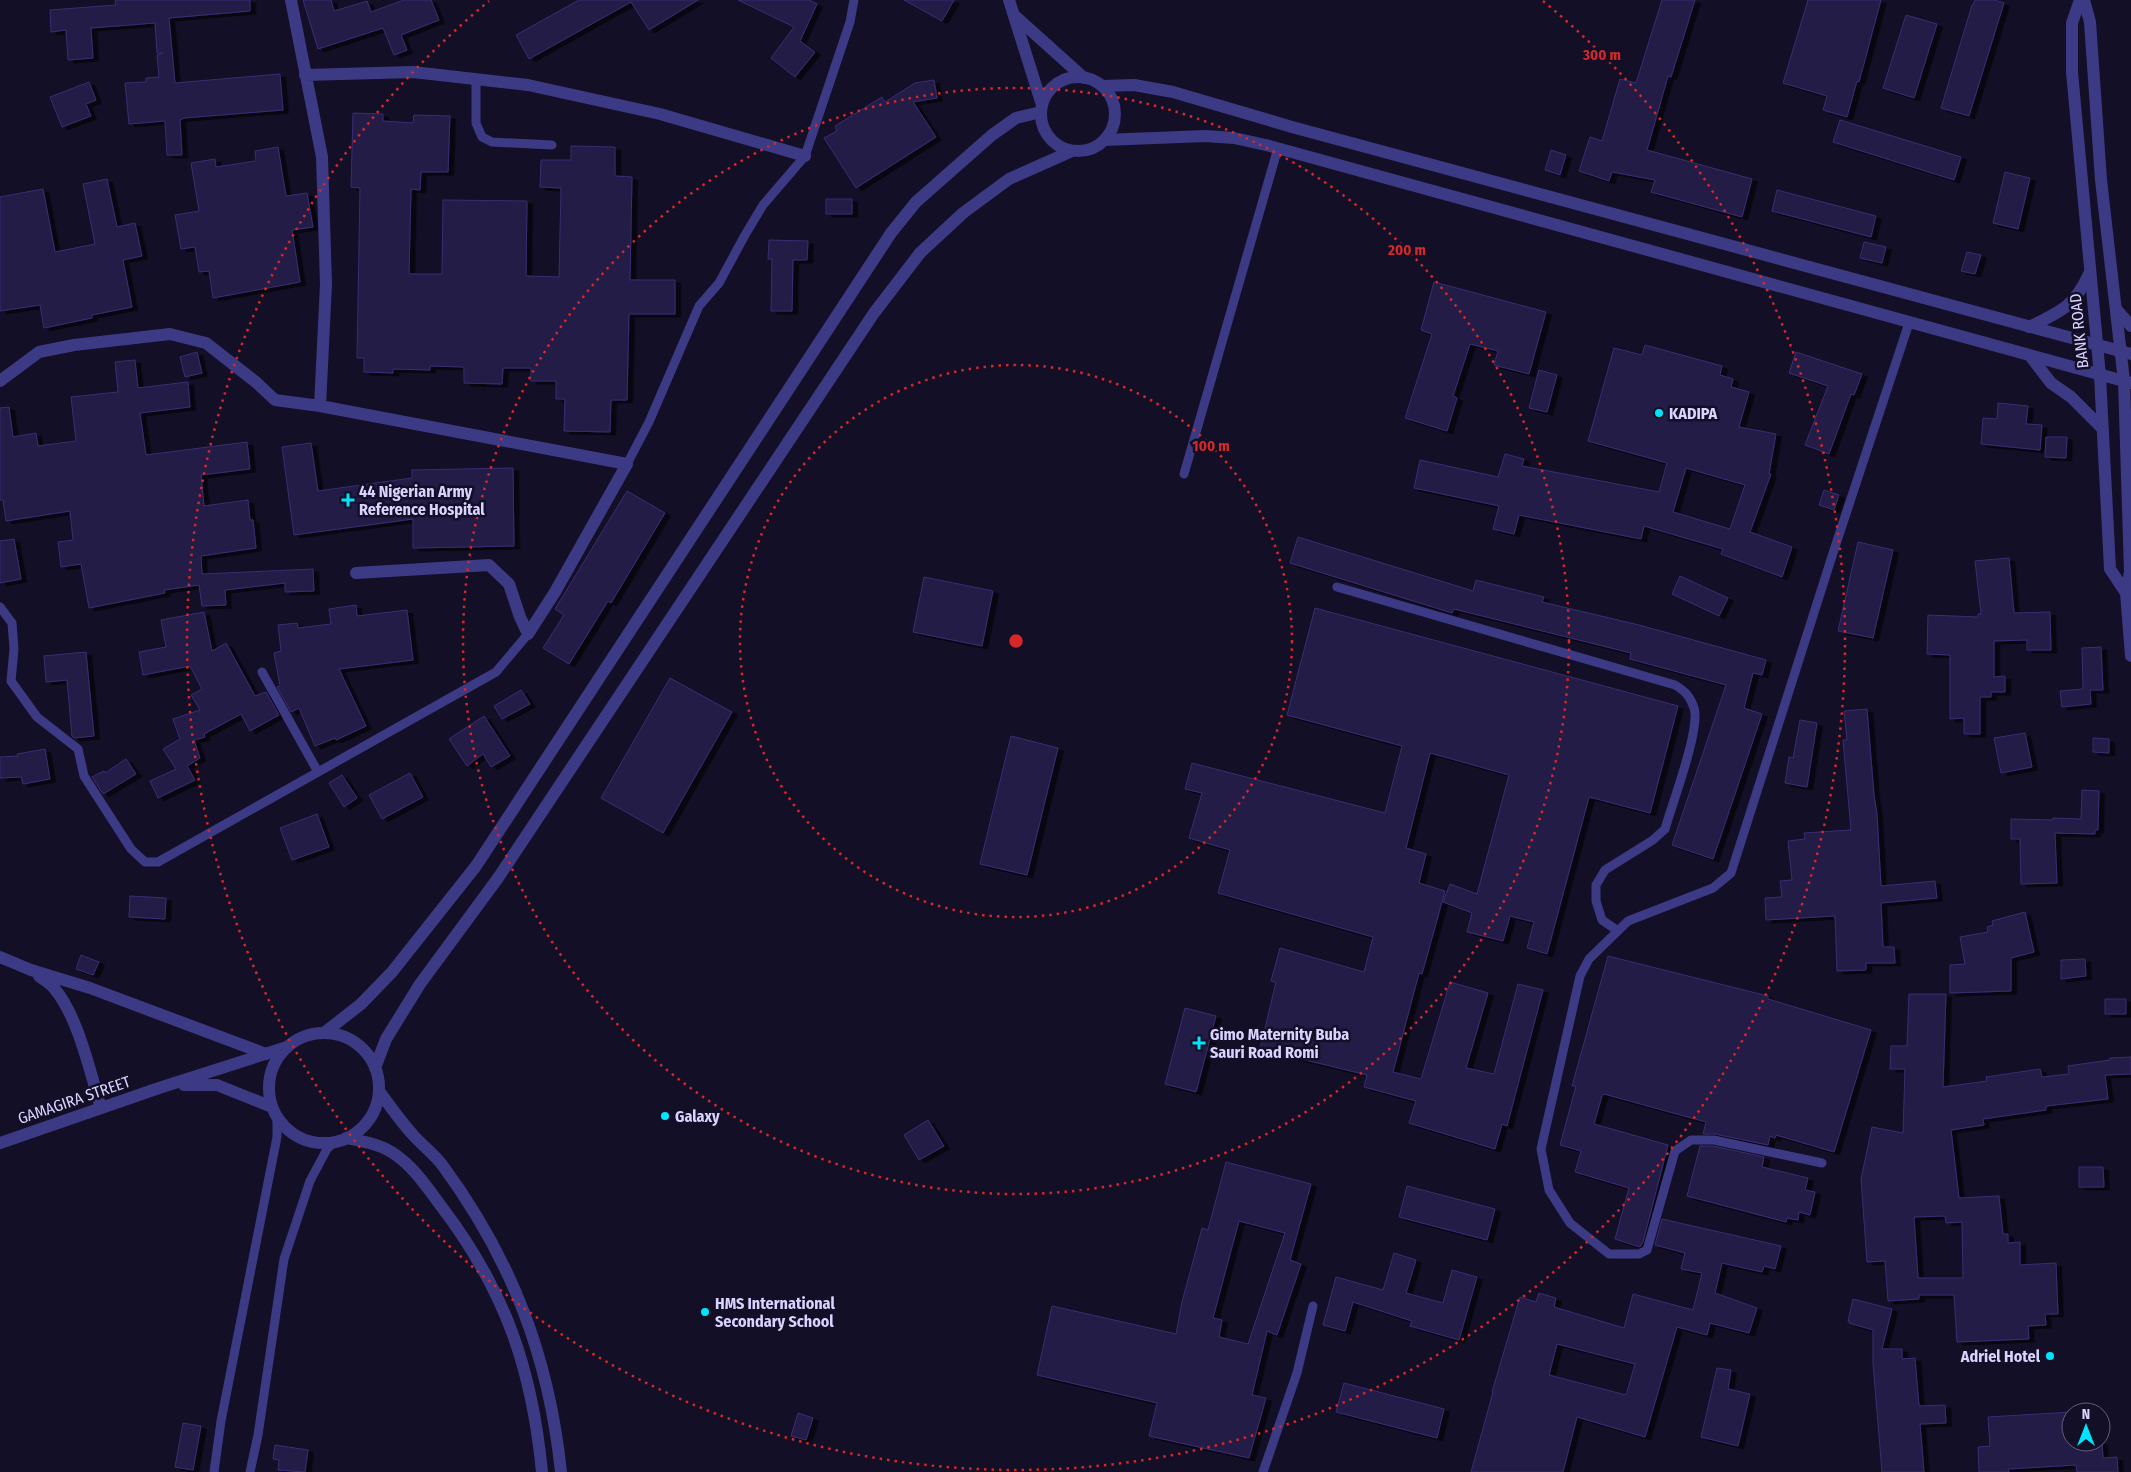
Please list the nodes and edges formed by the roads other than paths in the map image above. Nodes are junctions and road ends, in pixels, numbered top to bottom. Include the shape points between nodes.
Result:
1 (291, 0) edge
2 (854, 0) edge
3 (1008, 0) edge
4 (2080, 0) edge
5 (2084, 0) edge
6 (1015, 16) junction
7 (304, 75) junction
8 (1084, 78) junction
9 (476, 80) junction
10 (1102, 86) junction
11 (1041, 108) junction
12 (1104, 140) junction
13 (552, 145) dead end
14 (1278, 148) junction
15 (1072, 151) junction
16 (805, 156) junction
17 (2089, 274) junction
18 (2116, 309) junction
19 (1910, 323) junction
20 (2131, 326) edge
21 (2029, 327) junction
22 (2097, 345) junction
23 (2126, 352) edge
24 (2031, 357) junction
25 (2100, 376) junction
26 (0, 381) edge
27 (2128, 382) edge
28 (320, 406) junction
29 (2103, 429) junction
30 (2129, 433) edge
31 (627, 464) junction
32 (1184, 474) dead end
33 (356, 573) dead end
34 (1337, 587) dead end
35 (2126, 593) junction
36 (0, 607) edge
37 (528, 634) junction
38 (2131, 656) edge
39 (262, 672) dead end
40 (318, 772) junction
41 (1618, 931) junction
42 (0, 957) edge
43 (31, 970) junction
44 (324, 1033) junction
45 (287, 1047) junction
46 (266, 1054) junction
47 (375, 1068) junction
48 (159, 1088) junction
49 (379, 1091) junction
50 (101, 1108) junction
51 (275, 1112) junction
52 (341, 1140) junction
53 (0, 1143) edge
54 (1822, 1163) dead end
55 (1313, 1306) dead end
56 (214, 1472) edge
57 (250, 1472) edge
58 (542, 1472) edge
59 (561, 1472) edge
60 (1263, 1472) edge

1 - 7 street
2 - 16 lane via 850,22
3 - 6 street
4 - 17 street, BANK ROAD via 2072,23 2072,72
5 - 18 street via 2090,22
6 - 8 street
6 - 11 street
7 - 9 street via 413,72
7 - 28 street via 322,157 326,284
8 - 10 street
8 - 11 street via 1070,78 1058,83 1048,92
9 - 13 lane via 476,123 482,137 492,142
9 - 16 street via 528,85 660,114
10 - 12 street via 1114,106 1115,118
10 - 21 street via 1134,85 1173,92
11 - 15 street via 1042,126 1050,138
11 - 44 street via 1016,118 992,134 916,202 891,233 476,866 392,972 361,1004
12 - 14 street via 1205,136 1234,138
12 - 15 street via 1089,149
14 - 19 street
14 - 32 lane
15 - 47 street via 1009,179 963,213 920,253 874,313 498,878 420,984 386,1039
16 - 31 lane via 763,205 719,283 699,306 649,422
17 - 21 street via 2080,294 2060,313
17 - 22 street, BANK ROAD
18 - 20 street
18 - 23 street
19 - 24 street
19 - 41 lane via 1731,873 1713,888 1628,922
21 - 22 street
22 - 23 street
22 - 25 street, BANK ROAD
23 - 27 street
24 - 25 street
24 - 29 street via 2051,383 2071,397
25 - 27 street
25 - 29 street, BANK ROAD
26 - 28 street via 39,352 170,334 206,343 275,400
27 - 30 street
28 - 31 street
29 - 35 street, BANK ROAD via 2110,569
30 - 35 street via 2130,572
31 - 37 street
33 - 37 street via 489,565 509,584
34 - 41 lane via 1675,685 1688,693 1695,709 1695,728 1665,828 1653,840 1605,870 1596,885 1596,901 1602,920
35 - 38 street, BANK ROAD
36 - 40 lane via 12,623 11,681 37,717 78,749 84,776 131,849 145,862 158,862
37 - 40 lane via 496,672
39 - 40 lane
41 - 54 lane via 1589,959 1580,976 1541,1149 1549,1190 1570,1223 1609,1254 1639,1254 1647,1250 1675,1151 1691,1140 1714,1140
42 - 43 street
43 - 46 street via 90,988
43 - 50 street via 54,987 67,1007
44 - 45 street via 310,1035
44 - 47 street via 337,1035 360,1047
45 - 46 street, GAMAGIRA STREET
45 - 51 street via 276,1060 270,1075 269,1091
46 - 48 street, GAMAGIRA STREET
47 - 49 street
48 - 50 street, GAMAGIRA STREET
48 - 51 street, GAMAGIRA STREET via 217,1085
49 - 52 street via 369,1119 359,1130
49 - 59 street via 414,1136 442,1165 486,1231 510,1279 532,1331 546,1383
50 - 53 street, GAMAGIRA STREET
51 - 52 street via 288,1130 303,1138 319,1142
51 - 56 lane via 277,1137 221,1421
52 - 57 lane via 327,1149 310,1181 284,1259
52 - 58 street via 366,1142 392,1152 418,1175 463,1234 494,1287 515,1337 529,1387
55 - 60 lane via 1297,1373

